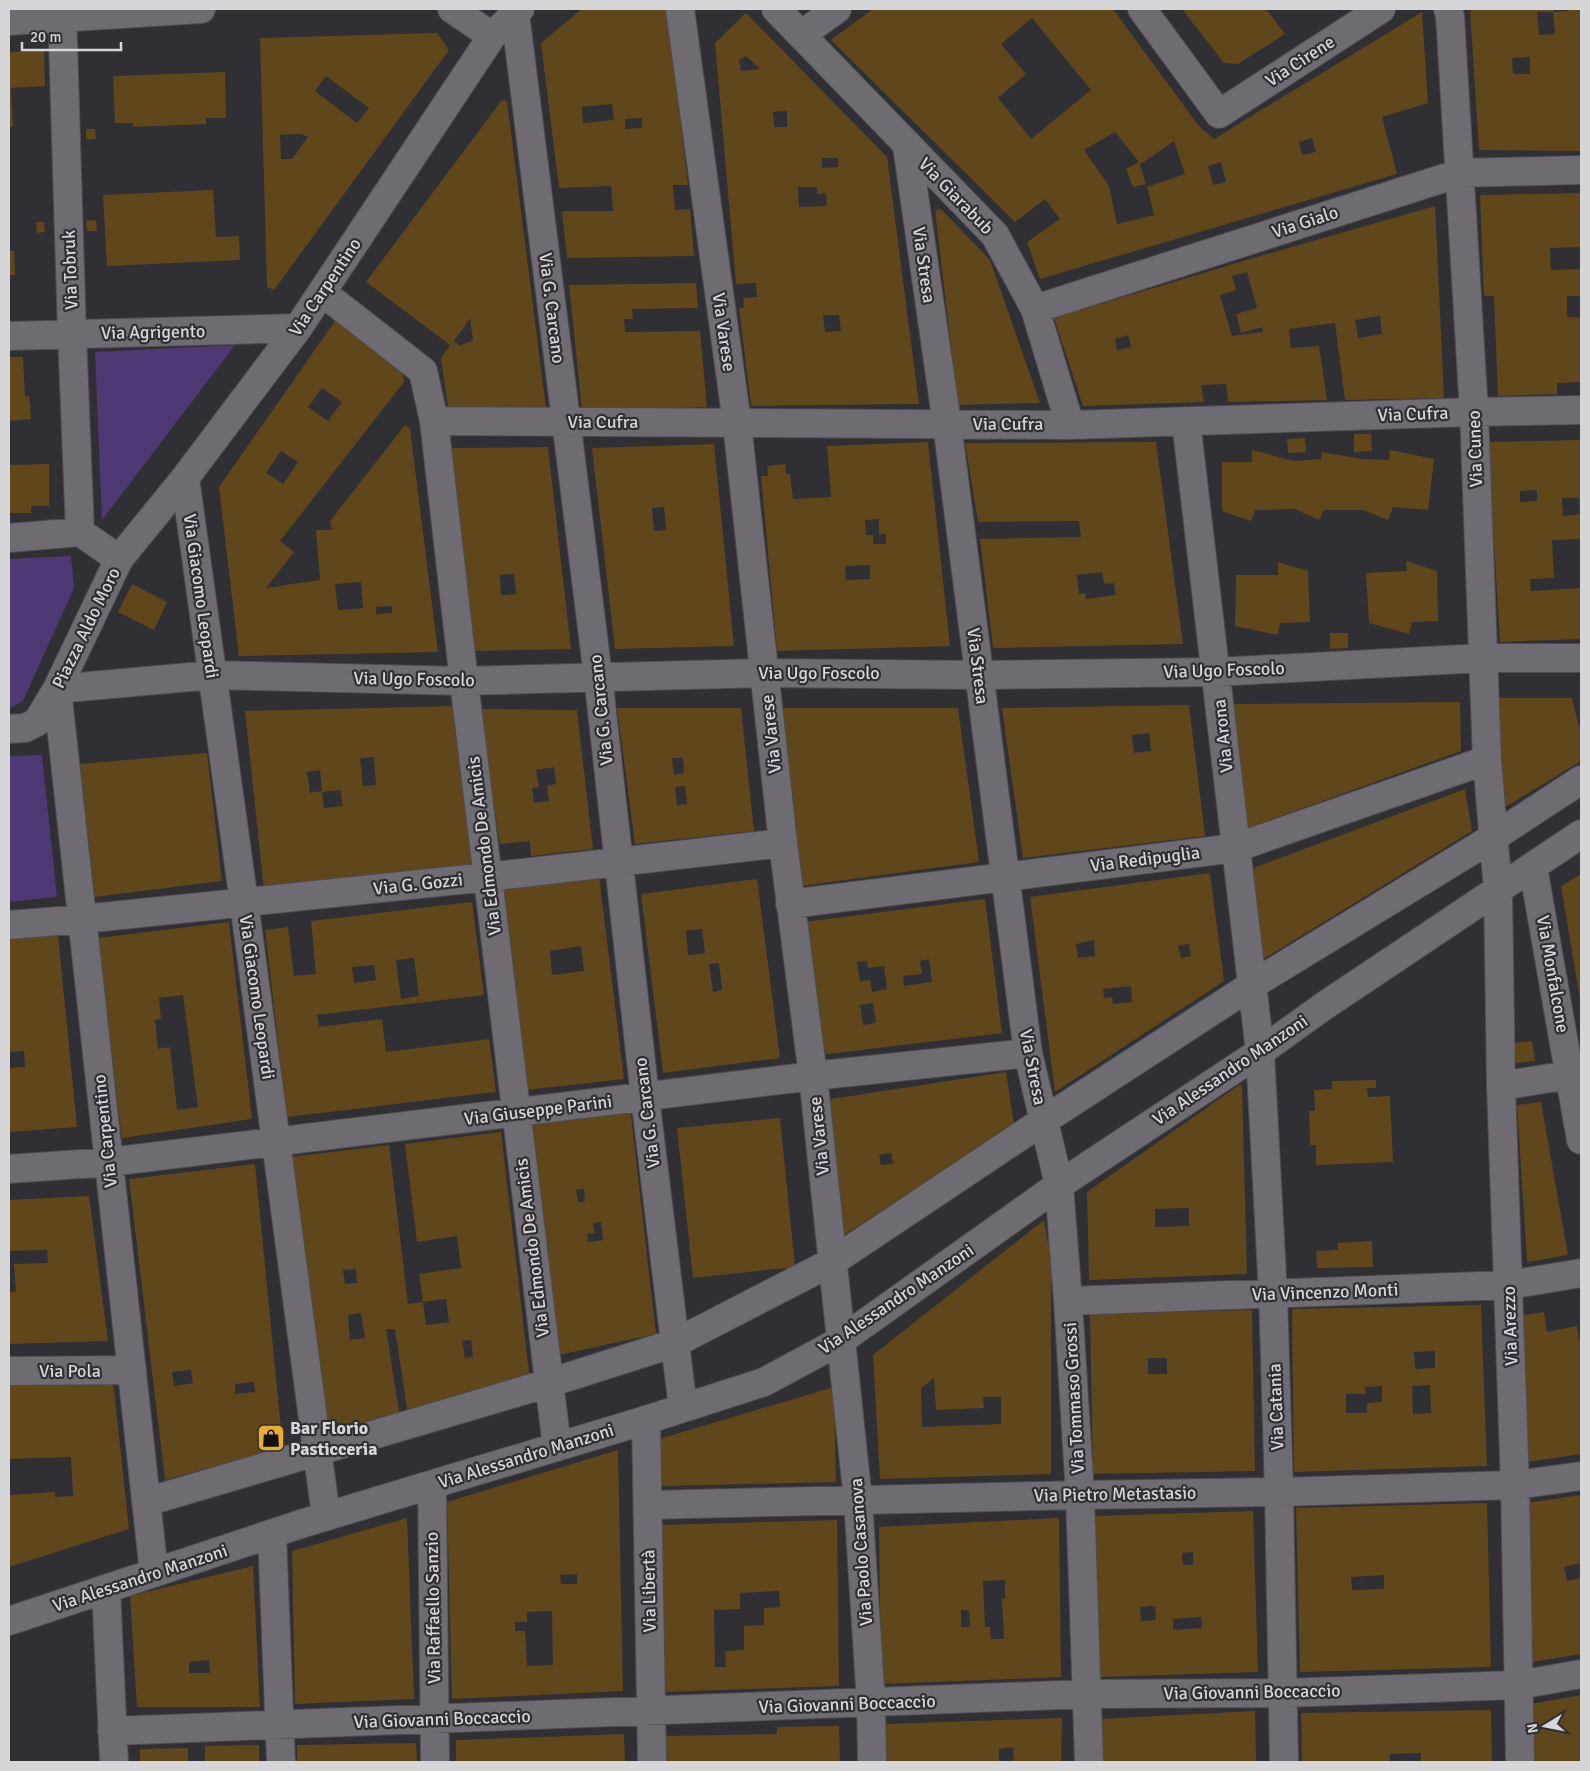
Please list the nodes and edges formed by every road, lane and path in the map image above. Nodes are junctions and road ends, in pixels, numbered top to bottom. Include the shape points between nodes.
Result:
1 (201, 9) edge
2 (452, 9) edge
3 (680, 9) edge
4 (776, 9) edge
5 (837, 9) edge
6 (1142, 9) edge
7 (1381, 9) edge
8 (1448, 9) edge
9 (518, 11) edge
10 (62, 13) edge
11 (9, 21) edge
12 (801, 35) junction
13 (492, 36) junction
14 (907, 146) junction
15 (1581, 170) edge
16 (1460, 173) junction
17 (323, 293) junction
18 (1035, 309) junction
19 (298, 328) junction
20 (72, 334) junction
21 (9, 336) edge
22 (1581, 410) edge
23 (1474, 412) junction
24 (434, 421) junction
25 (1186, 421) junction
26 (566, 422) junction
27 (737, 423) junction
28 (947, 424) junction
29 (1070, 425) junction
30 (185, 478) junction
31 (80, 532) junction
32 (9, 538) edge
33 (119, 558) junction
34 (1483, 658) junction
35 (1581, 658) edge
36 (764, 672) junction
37 (1216, 672) junction
38 (212, 675) junction
39 (979, 675) junction
40 (598, 676) junction
41 (464, 680) junction
42 (57, 689) junction
43 (9, 729) edge
44 (1487, 760) junction
45 (1581, 780) edge
46 (1581, 834) edge
47 (1494, 837) junction
48 (783, 844) junction
49 (1235, 848) junction
50 (618, 862) junction
51 (1533, 867) junction
52 (488, 877) junction
53 (1006, 877) junction
54 (1498, 890) junction
55 (244, 902) junction
56 (790, 904) junction
57 (83, 919) junction
58 (9, 925) edge
59 (1252, 985) junction
60 (1260, 1052) junction
61 (1028, 1053) junction
62 (1576, 1074) edge
63 (813, 1076) junction
64 (1501, 1086) junction
65 (645, 1097) junction
66 (516, 1112) junction
67 (1044, 1121) junction
68 (1581, 1140) edge
69 (276, 1142) junction
70 (108, 1162) junction
71 (9, 1169) edge
72 (1059, 1185) junction
73 (832, 1262) junction
74 (1581, 1273) edge
75 (1509, 1285) junction
76 (1273, 1294) junction
77 (1068, 1301) junction
78 (840, 1341) junction
79 (675, 1342) junction
80 (132, 1370) junction
81 (9, 1371) edge
82 (549, 1384) junction
83 (683, 1408) junction
84 (646, 1420) junction
85 (557, 1447) junction
86 (317, 1450) junction
87 (1581, 1476) edge
88 (432, 1485) junction
89 (1515, 1485) junction
90 (1279, 1492) junction
91 (1080, 1495) junction
92 (858, 1500) junction
93 (146, 1502) junction
94 (648, 1505) junction
95 (326, 1516) junction
96 (272, 1534) junction
97 (154, 1573) junction
98 (106, 1589) junction
99 (9, 1621) edge
100 (1581, 1674) edge
101 (1518, 1684) junction
102 (1283, 1693) junction
103 (1086, 1694) junction
104 (871, 1703) junction
105 (651, 1711) junction
106 (434, 1719) junction
107 (279, 1725) junction
108 (112, 1731) junction
109 (114, 1762) edge
110 (281, 1762) edge
111 (434, 1762) edge
112 (652, 1762) edge
113 (872, 1762) edge
114 (1089, 1762) edge
115 (1284, 1762) edge
116 (1520, 1762) edge

1 - 10 street
2 - 13 street
3 - 27 street, Via Varese
4 - 12 street, Via Giarabub
5 - 12 street
6 - 7 street, Via Cirene via 1219,114
8 - 16 street, Via Cuneo
9 - 13 street, Via Carpentino
9 - 26 street, Via G. Carcano
10 - 11 street
10 - 20 street, Via Tobruk
12 - 14 street, Via Giarabub
13 - 17 street, Via Carpentino
14 - 18 street, Via Giarabub via 995,235
14 - 28 street, Via Stresa
15 - 16 street, Via Gialo
16 - 18 street, Via Gialo
16 - 23 street, Via Cuneo
17 - 19 street, Via Carpentino
17 - 24 street, Via Edmondo De Amicis via 424,371
18 - 29 street, Via Giarabub
19 - 20 street, Via Agrigento
19 - 30 street, Via Carpentino
20 - 21 street, Via Agrigento
20 - 31 street, Via Tobruk
22 - 23 street, Via Cufra
23 - 25 street, Via Cufra
23 - 34 street, Via Cuneo
24 - 26 street, Via Cufra
24 - 41 street, Via Edmondo De Amicis
25 - 29 street, Via Cufra
25 - 37 street, Via Arona
26 - 27 street, Via Cufra
26 - 40 street, Via G. Carcano
27 - 28 street, Via Cufra
27 - 36 street, Via Varese
28 - 29 street, Via Cufra
28 - 39 street, Via Stresa
30 - 33 street, Via Carpentino
30 - 38 street, Via Giacomo Leopardi
31 - 32 street
31 - 33 street, Piazza Aldo Moro
33 - 42 street, Piazza Aldo Moro
34 - 35 street, Via Ugo Foscolo
34 - 37 street, Via Ugo Foscolo
34 - 44 street, Via Cuneo
36 - 39 street, Via Ugo Foscolo
36 - 40 street, Via Ugo Foscolo
36 - 48 street, Via Varese
37 - 39 street, Via Ugo Foscolo
37 - 49 street, Via Arona
38 - 41 street, Via Ugo Foscolo
38 - 42 street, Via Ugo Foscolo
38 - 55 street, Via Giacomo Leopardi
39 - 53 street, Via Stresa
40 - 41 street, Via Ugo Foscolo
40 - 50 street, Via G. Carcano
41 - 52 street, Via Edmondo De Amicis
42 - 43 street, Piazza Aldo Moro via 37,722 25,728
42 - 57 street, Via Carpentino
44 - 47 street, Via Cuneo
44 - 49 street, Via Redipuglia
45 - 47 street
46 - 51 street, Via Alessandro Manzoni
47 - 54 street, Via Cuneo
47 - 59 street
48 - 50 street, Via G. Gozzi
48 - 56 street, Via Varese
49 - 53 street, Via Redipuglia
49 - 59 street, Via Arona
50 - 52 street, Via G. Gozzi
50 - 65 street, Via G. Carcano
51 - 54 street, Via Alessandro Manzoni
51 - 62 street, Via Monfalcone
52 - 55 street, Via G. Gozzi
52 - 66 street, Via Edmondo De Amicis
53 - 56 street, Via Redipuglia
53 - 61 street, Via Stresa
54 - 60 street, Via Alessandro Manzoni
54 - 64 street, Via Arezzo
55 - 57 street, Via G. Gozzi
55 - 69 street, Via Giacomo Leopardi
56 - 63 street, Via Varese
57 - 58 street, Via G. Gozzi
57 - 70 street, Via Carpentino
59 - 60 street, Via Arona
59 - 67 street
60 - 72 street, Via Alessandro Manzoni
60 - 76 street, Via Catania
61 - 63 street, Via Giuseppe Parini
61 - 67 street, Via Stresa
62 - 64 street
62 - 68 street, Via Monfalcone
63 - 65 street, Via Giuseppe Parini
63 - 73 street, Via Varese
64 - 75 street, Via Arezzo
65 - 66 street, Via Giuseppe Parini
65 - 79 street, Via G. Carcano
66 - 69 street, Via Giuseppe Parini
66 - 82 street, Via Edmondo De Amicis
67 - 72 street, Via Stresa
67 - 73 street
69 - 70 street, Via Giuseppe Parini
69 - 86 street, Via Giacomo Leopardi
70 - 71 street, Via Giuseppe Parini
70 - 80 street, Via Carpentino
72 - 77 street, Via Tommaso Grossi
72 - 78 street, Via Alessandro Manzoni
73 - 78 street, Via Varese
73 - 79 street
74 - 75 street, Via Vincenzo Monti
75 - 76 street, Via Vincenzo Monti
75 - 89 street, Via Arezzo
76 - 77 street, Via Vincenzo Monti
76 - 90 street, Via Catania
77 - 91 street, Via Tommaso Grossi
78 - 83 street, Via Alessandro Manzoni via 764,1382
78 - 92 street, Via Paolo Casanova
79 - 82 street
79 - 83 street, Via G. Carcano
80 - 81 street, Via Pola
80 - 93 street, Via Carpentino
82 - 85 street, Via Edmondo De Amicis
82 - 86 street
83 - 84 street, Via Alessandro Manzoni
84 - 85 street, Via Alessandro Manzoni
84 - 94 street, Via Libertà
85 - 88 street, Via Alessandro Manzoni
86 - 93 street
86 - 95 street, Via Giacomo Leopardi
87 - 89 street, Via Pietro Metastasio
88 - 95 street, Via Alessandro Manzoni
88 - 106 street, Via Raffaello Sanzio
89 - 90 street, Via Pietro Metastasio
89 - 101 street, Via Arezzo
90 - 91 street, Via Pietro Metastasio
90 - 102 street, Via Catania
91 - 92 street, Via Pietro Metastasio
91 - 103 street, Via Tommaso Grossi
92 - 94 street, Via Pietro Metastasio
92 - 104 street, Via Paolo Casanova
93 - 97 street, Via Carpentino
94 - 105 street, Via Libertà
95 - 96 street, Via Alessandro Manzoni
96 - 97 street, Via Alessandro Manzoni
96 - 107 street
97 - 98 street, Via Alessandro Manzoni
98 - 99 street, Via Alessandro Manzoni
98 - 108 street
100 - 101 street, Via Giovanni Boccaccio
101 - 102 street, Via Giovanni Boccaccio
101 - 116 street, Via Arezzo
102 - 103 street, Via Giovanni Boccaccio
102 - 115 street, Via Catania
103 - 104 street, Via Giovanni Boccaccio
103 - 114 street, Via Tommaso Grossi
104 - 105 street, Via Giovanni Boccaccio
104 - 113 street, Via Paolo Casanova
105 - 106 street, Via Giovanni Boccaccio
105 - 112 street, Via Libertà
106 - 107 street, Via Giovanni Boccaccio
106 - 111 street, Via Raffaello Sanzio
107 - 108 street, Via Giovanni Boccaccio
107 - 110 street
108 - 109 street

